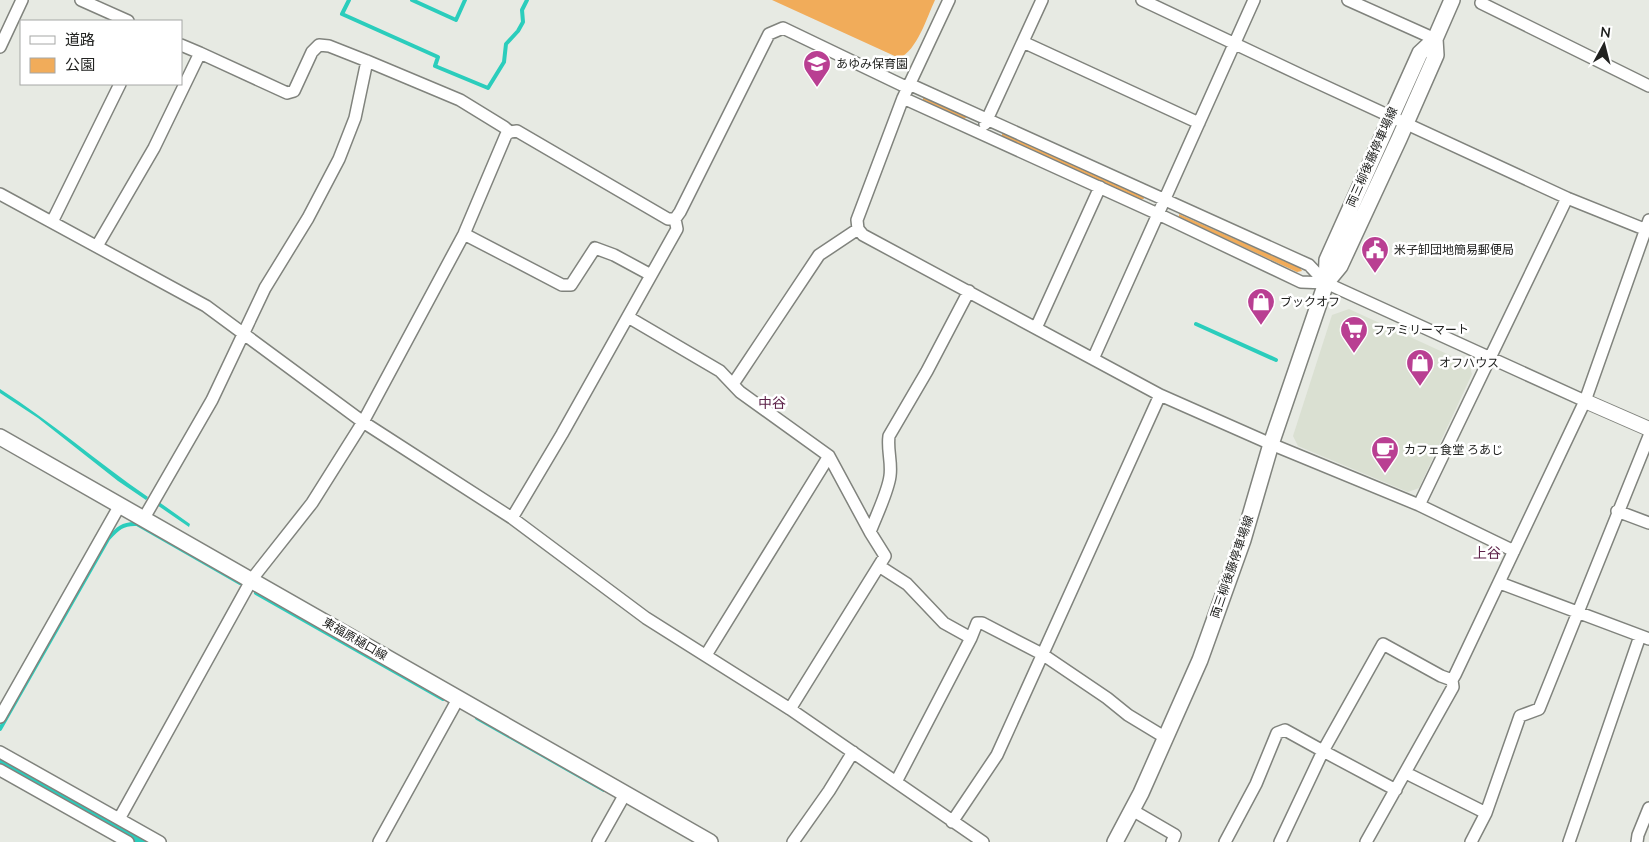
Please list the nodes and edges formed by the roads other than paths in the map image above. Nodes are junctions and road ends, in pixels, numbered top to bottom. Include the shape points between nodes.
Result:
1 (22, 0) edge
2 (81, 0) edge
3 (949, 0) edge
4 (1042, 0) edge
5 (1142, 0) edge
6 (1254, 0) edge
7 (1348, 0) edge
8 (1452, 0) edge
9 (1481, 3) dead end
10 (126, 20) edge
11 (1435, 39) junction
12 (1023, 42) junction
13 (1234, 44) junction
14 (182, 45) edge
15 (0, 47) edge
16 (200, 53) junction
17 (367, 61) junction
18 (120, 85) edge
19 (1649, 86) edge
20 (907, 90) junction
21 (1391, 116) junction
22 (988, 118) junction
23 (1199, 123) junction
24 (1406, 123) junction
25 (510, 132) junction
26 (982, 133) junction
27 (1100, 188) junction
28 (0, 194) edge
29 (1567, 198) junction
30 (1165, 200) junction
31 (1158, 214) junction
32 (675, 219) junction
33 (52, 222) junction
34 (1648, 227) edge
35 (858, 229) junction
36 (464, 234) junction
37 (97, 246) junction
38 (651, 275) junction
39 (1326, 283) junction
40 (968, 291) junction
41 (628, 317) junction
42 (1036, 328) junction
43 (244, 334) junction
44 (1490, 358) junction
45 (1093, 359) junction
46 (733, 384) junction
47 (1160, 395) junction
48 (1585, 401) junction
49 (363, 422) junction
50 (1649, 429) edge
51 (1649, 436) edge
52 (0, 437) edge
53 (1271, 444) junction
54 (829, 456) junction
55 (120, 505) junction
56 (1419, 505) junction
57 (1617, 511) junction
58 (144, 518) junction
59 (512, 518) junction
60 (1649, 523) edge
61 (870, 532) junction
62 (1514, 551) junction
63 (879, 566) junction
64 (252, 579) junction
65 (1500, 583) junction
66 (1577, 612) junction
67 (971, 638) junction
68 (1645, 638) edge
69 (1042, 654) junction
70 (706, 655) junction
71 (1452, 680) junction
72 (458, 699) junction
73 (790, 708) junction
74 (0, 717) edge
75 (1166, 738) junction
76 (0, 752) edge
77 (853, 752) junction
78 (1323, 752) junction
79 (0, 770) edge
80 (1406, 773) junction
81 (896, 782) junction
82 (1396, 790) junction
83 (625, 794) junction
84 (1649, 808) edge
85 (1132, 810) junction
86 (1486, 813) junction
87 (119, 819) junction
88 (952, 822) junction
89 (128, 842) edge
90 (160, 842) edge
91 (379, 842) edge
92 (598, 842) edge
93 (710, 842) edge
94 (793, 842) edge
95 (983, 842) edge
96 (1115, 842) edge
97 (1172, 842) edge
98 (1225, 842) edge
99 (1280, 842) edge
100 (1366, 842) edge
101 (1471, 842) edge
102 (1568, 842) edge
103 (1637, 842) edge

1 - 15 street
2 - 10 street
3 - 20 street
4 - 12 street
5 - 13 street
6 - 13 street
7 - 11 street
8 - 11 main road, 両三柳後藤停車場線
9 - 19 street
11 - 21 main road, 両三柳後藤停車場線 via 1420,54
11 - 24 main road, 両三柳後藤停車場線 via 1436,55
12 - 22 street
12 - 23 street
13 - 21 street
13 - 23 street
14 - 16 street
16 - 17 street via 287,94 294,91 312,52 319,46 329,46
16 - 37 street via 154,148
17 - 25 street via 460,100
17 - 43 street via 356,118 339,159 265,288
18 - 33 street
20 - 22 street
20 - 26 street
20 - 32 street via 783,28 769,34
20 - 35 street via 856,220
21 - 24 street
21 - 39 main road, 両三柳後藤停車場線 via 1327,260
22 - 26 street
22 - 30 street
23 - 30 street
24 - 29 street
24 - 39 main road, 両三柳後藤停車場線 via 1340,266
25 - 32 street via 517,131 668,219
25 - 36 street
26 - 27 street
27 - 31 street
27 - 42 street
28 - 33 street
29 - 34 street
29 - 44 street
30 - 31 street
30 - 39 street via 1309,265
31 - 39 street via 1301,282
31 - 45 street
32 - 38 street via 677,229
33 - 37 street
34 - 48 street
35 - 40 street via 863,235
35 - 46 street via 819,255
36 - 38 street via 562,285 571,285 595,248
36 - 49 street
37 - 43 street via 206,306
38 - 41 street
39 - 44 street
39 - 53 main road, 両三柳後藤停車場線
40 - 42 street
40 - 61 street via 889,436 890,478
41 - 46 street via 720,371
41 - 59 street
42 - 45 street
43 - 49 street
43 - 58 street via 212,400
44 - 48 street
44 - 56 street
45 - 47 street
46 - 54 street
47 - 53 street
47 - 69 street
48 - 50 street
48 - 62 street
49 - 59 street
49 - 64 street via 312,503
51 - 57 street
52 - 55 main road, 東福原樋口線
53 - 56 street
53 - 75 main road, 両三柳後藤停車場線 via 1243,540 1200,660
54 - 61 street
54 - 70 street
55 - 58 main road, 東福原樋口線
55 - 74 street
56 - 62 street
57 - 60 street
57 - 66 street
58 - 64 main road, 東福原樋口線
59 - 70 street via 646,618
61 - 63 street via 885,556
62 - 65 street
63 - 67 street via 907,584 944,623
63 - 73 street
64 - 72 main road, 東福原樋口線
64 - 87 street
65 - 66 street
65 - 71 street
66 - 68 street
66 - 86 street via 1539,709 1520,716
67 - 69 street via 977,623 982,623
67 - 81 street
68 - 102 street
69 - 75 street
69 - 88 street via 997,755
70 - 73 street
71 - 78 street via 1383,644
71 - 80 street via 1453,687
72 - 83 main road, 東福原樋口線
72 - 91 street
73 - 77 street
75 - 85 main road, 両三柳後藤停車場線
76 - 87 street
77 - 81 street
77 - 94 street
78 - 82 street
78 - 98 street via 1285,730 1279,731 1256,784
78 - 99 street
79 - 89 street
80 - 82 street
80 - 86 street
81 - 88 street
82 - 100 street
83 - 92 street
83 - 93 main road, 東福原樋口線
84 - 103 street
85 - 96 main road, 両三柳後藤停車場線
85 - 97 street via 1175,835
86 - 101 street
87 - 90 street
88 - 95 street

